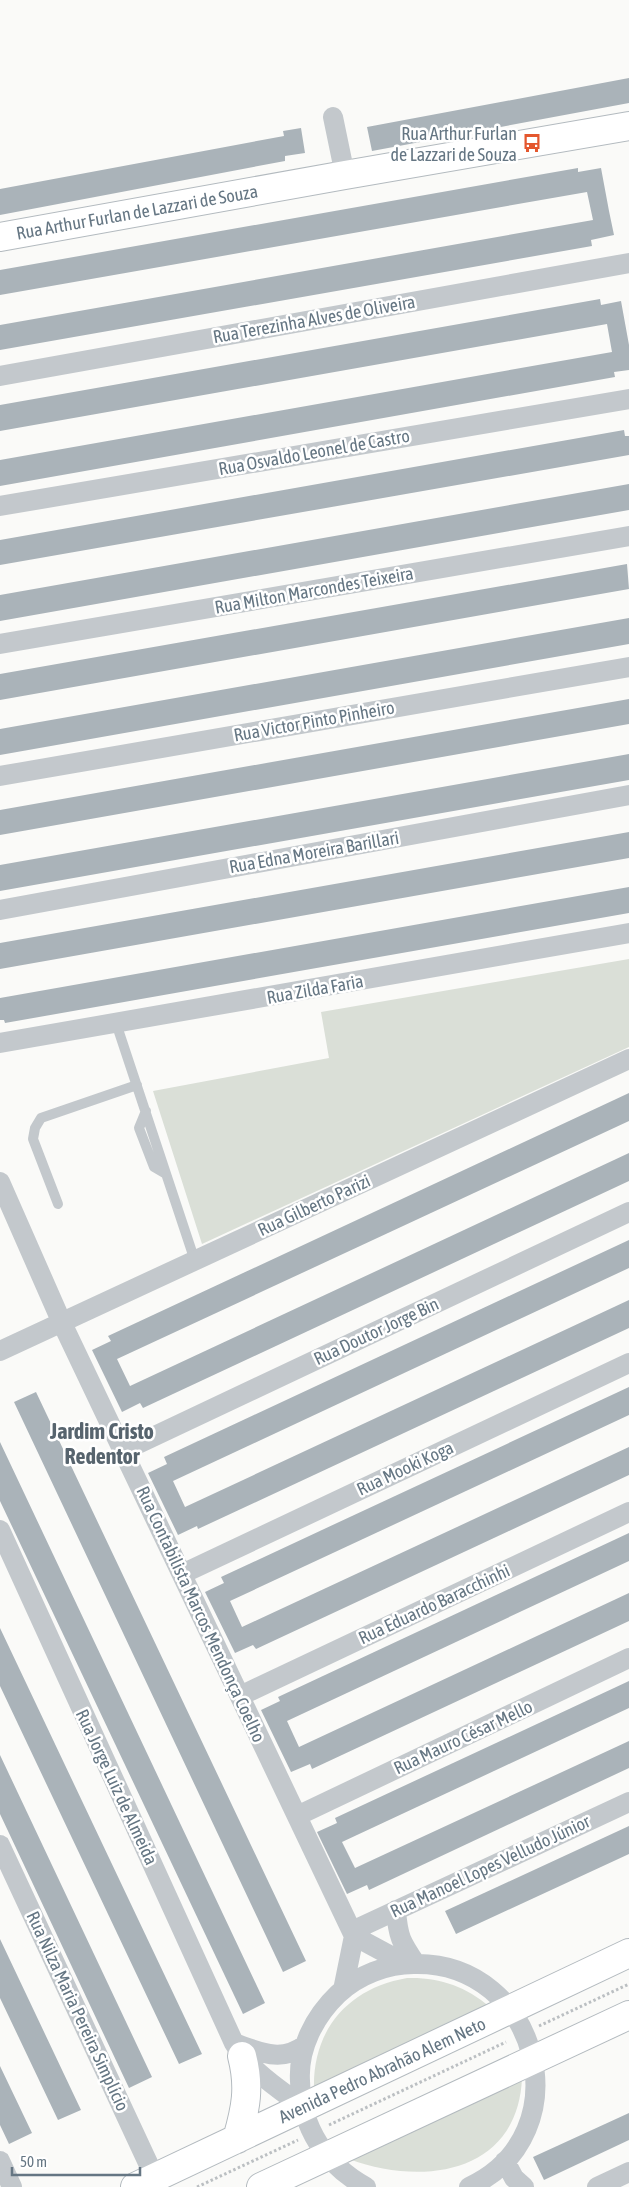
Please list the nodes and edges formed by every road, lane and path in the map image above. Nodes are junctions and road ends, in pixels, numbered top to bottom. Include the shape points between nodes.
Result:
1 (334, 117) dead end
2 (629, 128) edge
3 (344, 175) junction
4 (0, 238) edge
5 (629, 263) edge
6 (0, 376) edge
7 (629, 399) edge
8 (0, 506) edge
9 (629, 536) edge
10 (0, 644) edge
11 (629, 667) edge
12 (0, 776) edge
13 (629, 795) edge
14 (0, 910) edge
15 (629, 933) edge
16 (116, 1023) junction
17 (0, 1043) edge
18 (629, 1059) edge
19 (137, 1085) junction
20 (0, 1182) edge
21 (58, 1204) dead end
22 (629, 1212) edge
23 (195, 1261) junction
24 (62, 1322) junction
25 (0, 1351) edge
26 (629, 1363) edge
27 (123, 1451) junction
28 (629, 1512) edge
29 (0, 1530) edge
30 (182, 1574) junction
31 (629, 1658) edge
32 (240, 1696) junction
33 (629, 1802) edge
34 (297, 1816) junction
35 (0, 1844) edge
36 (396, 1910) junction
37 (353, 1933) junction
38 (629, 1953) edge
39 (411, 1964) junction
40 (629, 1984) edge
41 (343, 1990) junction
42 (511, 2009) junction
43 (629, 2015) edge
44 (525, 2033) junction
45 (305, 2045) junction
46 (238, 2049) junction
47 (534, 2060) junction
48 (303, 2108) junction
49 (312, 2133) junction
50 (237, 2139) junction
51 (327, 2156) junction
52 (0, 2161) edge
53 (629, 2172) edge
54 (495, 2174) edge
55 (145, 2182) edge
56 (12, 2187) edge
57 (197, 2187) edge
58 (260, 2187) edge
59 (366, 2187) edge
60 (469, 2187) edge
61 (524, 2187) edge
62 (597, 2187) edge

1 - 3 street
2 - 3 street, Rua Arthur Furlan de Lazzari de Souza
3 - 4 street, Rua Arthur Furlan de Lazzari de Souza
5 - 6 street, Rua Terezinha Alves de Oliveira
7 - 8 street, Rua Osvaldo Leonel de Castro
9 - 10 street, Rua Milton Marcondes Teixeira
11 - 12 street, Rua Victor Pinto Pinheiro
13 - 14 street, Rua Edna Moreira Barillari
15 - 16 street, Rua Zilda Faria
16 - 17 street, Rua Zilda Faria
16 - 19 lane
18 - 23 street, Rua Gilberto Parizi
19 - 21 lane via 41,1118 33,1139
19 - 23 lane
20 - 24 street, Rua Contabilista Marcos Mendonça Coelho
22 - 27 street, Rua Doutor Jorge Bin
23 - 24 street, Rua Gilberto Parizi
24 - 25 street, Rua Gilberto Parizi
24 - 27 street, Rua Contabilista Marcos Mendonça Coelho
26 - 30 street, Rua Mooki Koga
27 - 30 street, Rua Contabilista Marcos Mendonça Coelho
28 - 32 street, Rua Eduardo Baracchinhi
29 - 46 street, Rua Jorge Luiz de Almeida
30 - 32 street, Rua Contabilista Marcos Mendonça Coelho
31 - 34 street, Rua Mauro César Mello
32 - 34 street, Rua Contabilista Marcos Mendonça Coelho
33 - 36 street, Rua Manoel Lopes Velludo Júnior
34 - 37 street, Rua Contabilista Marcos Mendonça Coelho
35 - 55 street, Rua Nilza Maria Pereira Simplício
36 - 37 street, Rua Manoel Lopes Velludo Júnior
36 - 39 street via 397,1931
37 - 39 street
37 - 41 street
38 - 42 street, Avenida Pedro Abrahão Alem Neto
39 - 41 street via 372,1973
39 - 42 street via 441,1966 474,1978
40 - 44 path
41 - 45 street via 320,2015
42 - 44 street
42 - 48 street, Avenida Pedro Abrahão Alem Neto
43 - 47 street
44 - 47 street
44 - 49 path
45 - 46 street via 285,2055
45 - 48 street via 299,2078
46 - 48 street, Rua Jorge Luiz de Almeida via 259,2073
46 - 50 street via 246,2073 246,2106
47 - 51 street
47 - 54 street via 532,2114 516,2147
48 - 49 street
48 - 50 street, Avenida Pedro Abrahão Alem Neto
49 - 51 street
49 - 57 path
50 - 55 street, Avenida Pedro Abrahão Alem Neto
51 - 58 street
51 - 59 street
52 - 56 street
53 - 62 street
54 - 60 street
54 - 61 street via 514,2178

